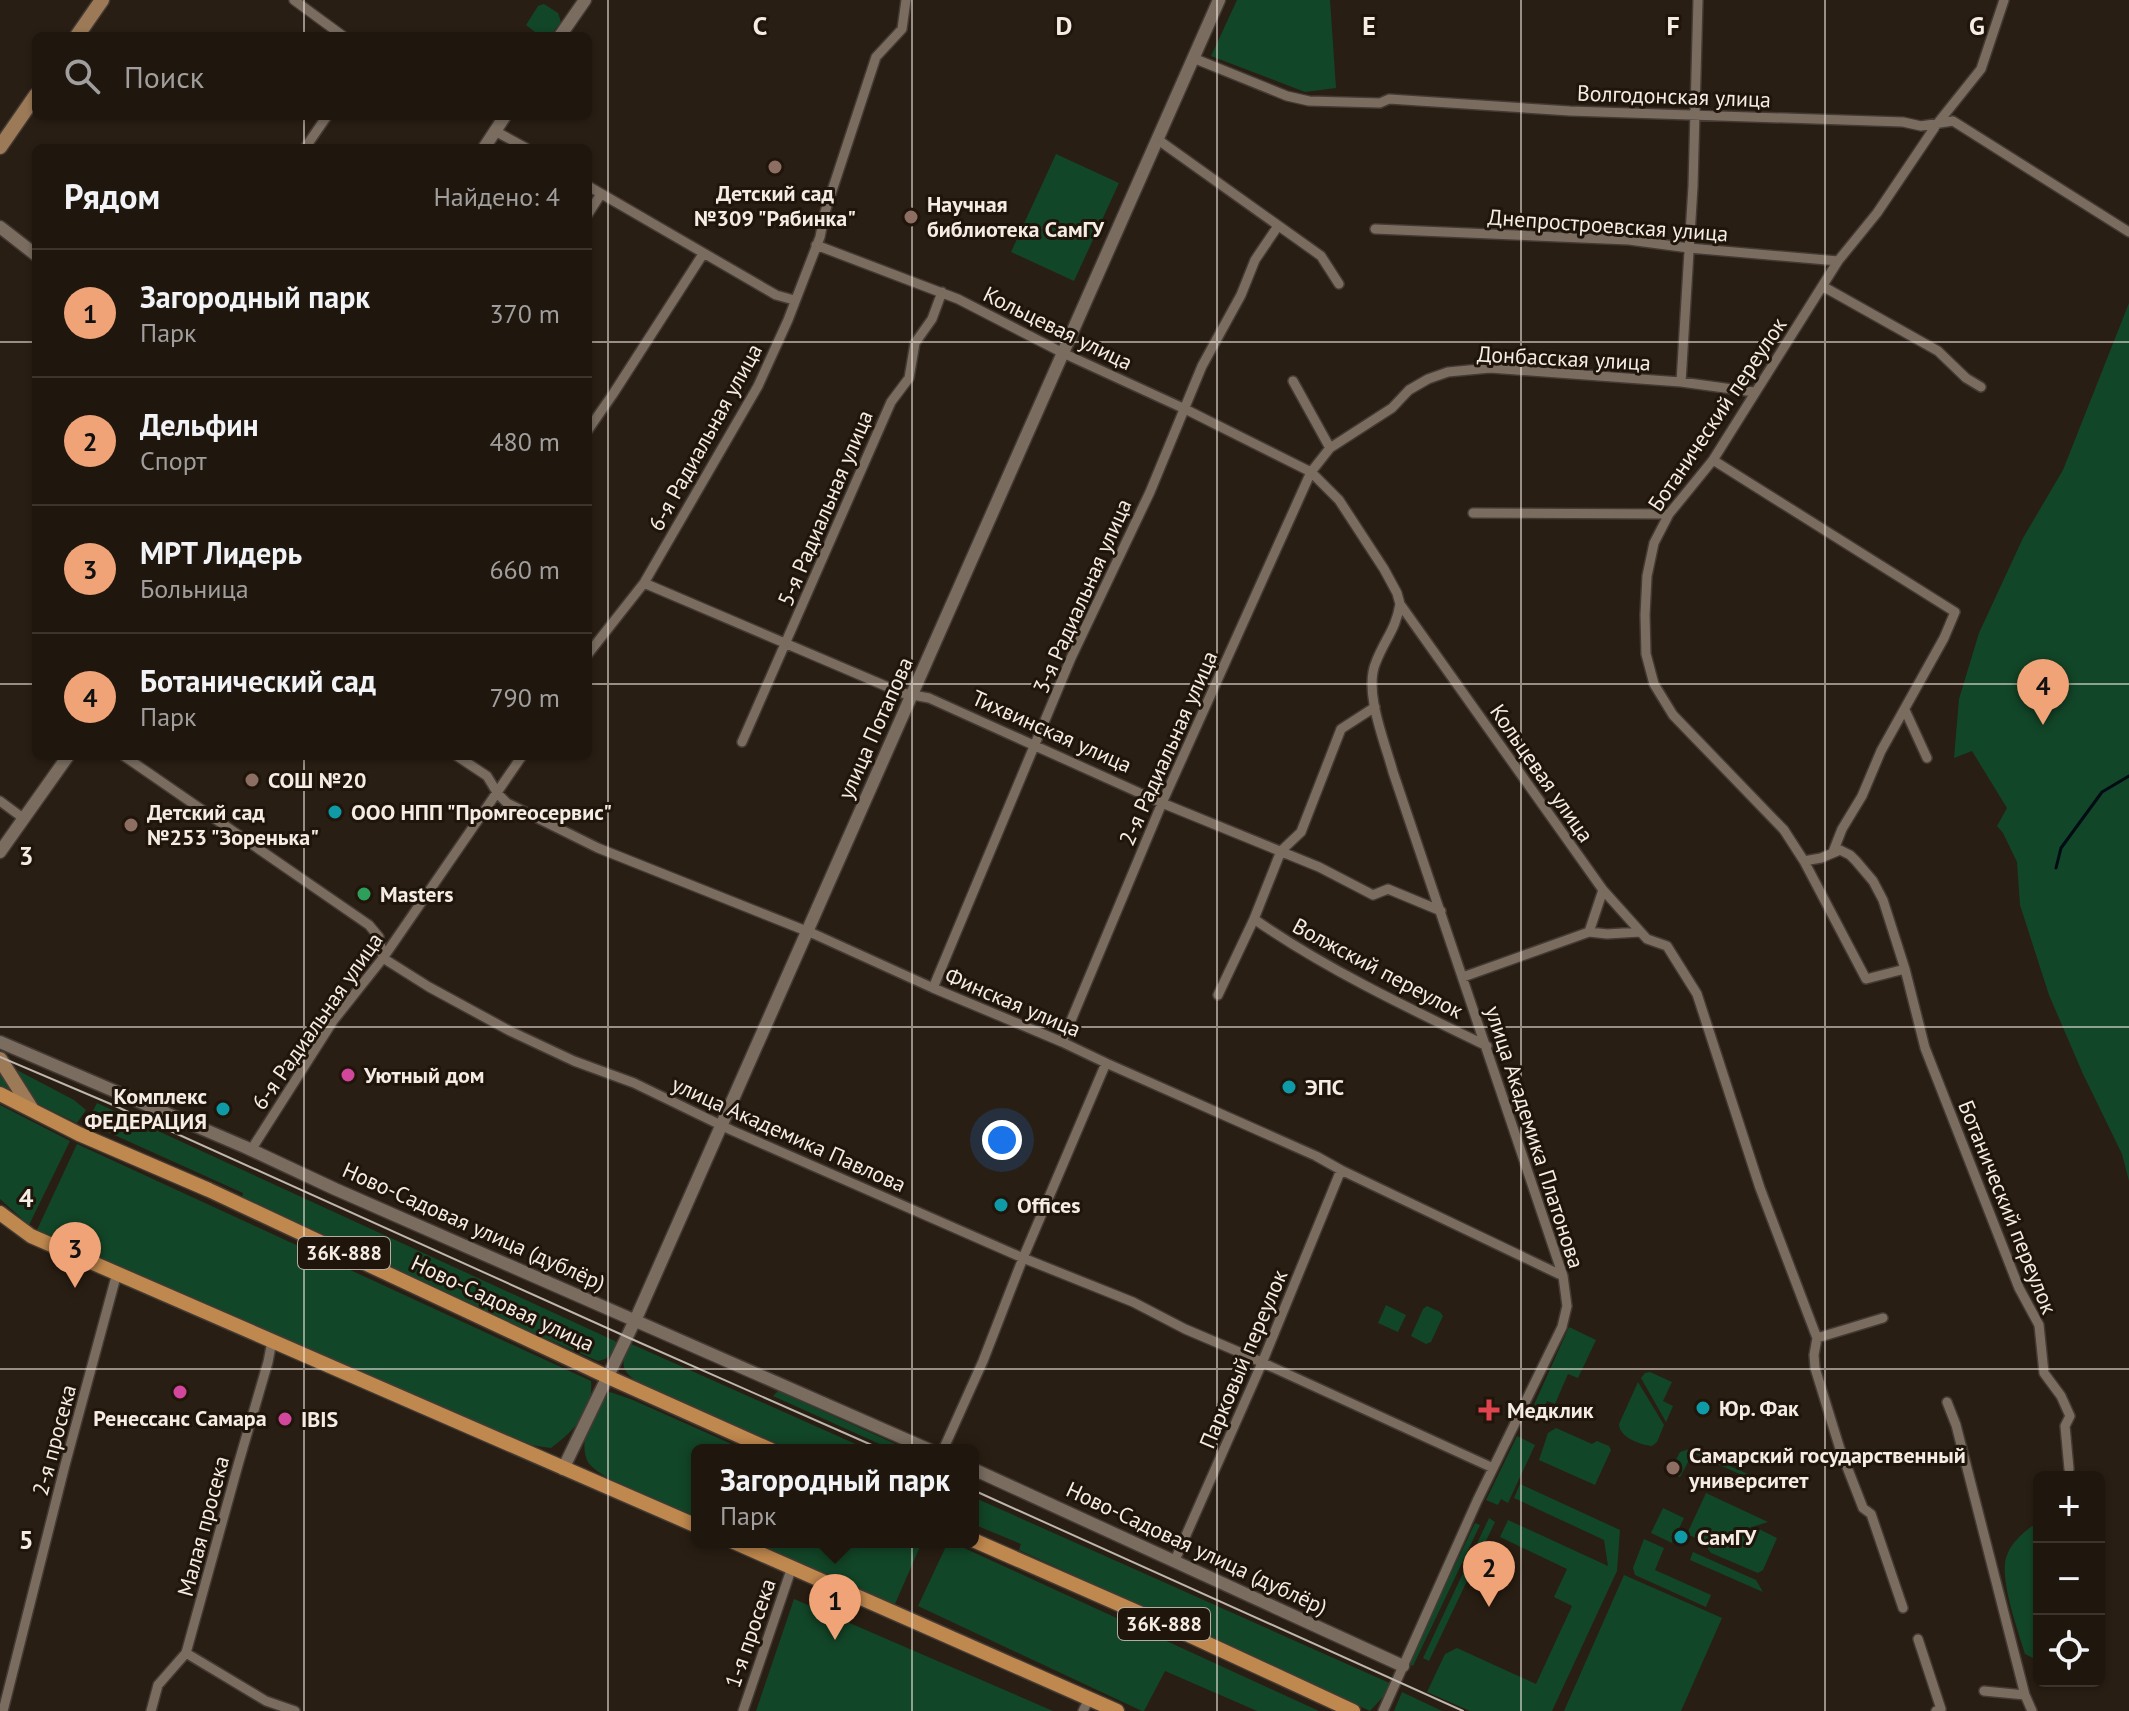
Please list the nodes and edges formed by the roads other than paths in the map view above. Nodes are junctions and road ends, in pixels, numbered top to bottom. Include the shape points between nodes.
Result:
1 (102, 0) edge
2 (294, 0) edge
3 (585, 0) edge
4 (906, 0) edge
5 (1219, 0) edge
6 (1698, 0) edge
7 (2004, 0) edge
8 (80, 32) edge
9 (338, 32) edge
10 (563, 32) edge
11 (1193, 58) junction
12 (32, 101) edge
13 (1695, 115) junction
14 (324, 120) edge
15 (502, 120) edge
16 (1937, 124) junction
17 (495, 131) junction
18 (1157, 139) junction
19 (308, 144) edge
20 (487, 144) edge
21 (519, 144) edge
22 (0, 147) edge
23 (592, 188) edge
24 (601, 194) junction
25 (592, 208) edge
26 (1278, 226) junction
27 (0, 227) edge
28 (1375, 229) dead end
29 (2129, 232) edge
30 (816, 245) junction
31 (1689, 248) junction
32 (32, 252) edge
33 (703, 254) junction
34 (1838, 261) junction
35 (1339, 284) dead end
36 (1824, 287) junction
37 (942, 292) junction
38 (794, 300) junction
39 (1063, 353) junction
40 (1293, 381) dead end
41 (1681, 382) junction
42 (1981, 387) dead end
43 (1754, 392) junction
44 (1185, 409) junction
45 (592, 424) edge
46 (1330, 448) junction
47 (1713, 460) junction
48 (1311, 472) junction
49 (1473, 513) dead end
50 (1669, 514) junction
51 (644, 583) junction
52 (1400, 604) junction
53 (592, 642) edge
54 (786, 644) junction
55 (912, 693) junction
56 (1375, 707) junction
57 (1905, 710) junction
58 (742, 742) dead end
59 (1036, 746) junction
60 (1927, 758) dead end
61 (65, 760) edge
62 (130, 760) edge
63 (463, 760) edge
64 (519, 760) edge
65 (498, 794) junction
66 (0, 801) edge
67 (1162, 803) junction
68 (23, 818) junction
69 (1281, 851) junction
70 (0, 852) edge
71 (1833, 852) junction
72 (1804, 861) junction
73 (1603, 890) junction
74 (1441, 911) junction
75 (1254, 919) junction
76 (807, 931) junction
77 (1589, 932) junction
78 (1640, 932) junction
79 (383, 958) junction
80 (1905, 969) junction
81 (1463, 977) junction
82 (933, 988) junction
83 (1218, 995) dead end
84 (0, 1042) edge
85 (1062, 1042) junction
86 (1487, 1046) junction
87 (0, 1059) edge
88 (1106, 1063) junction
89 (0, 1094) edge
90 (31, 1108) junction
91 (721, 1125) junction
92 (251, 1150) junction
93 (1341, 1170) junction
94 (0, 1213) edge
95 (0, 1222) edge
96 (31, 1236) junction
97 (1023, 1258) junction
98 (117, 1273) junction
99 (1563, 1276) junction
100 (1883, 1318) dead end
101 (635, 1320) junction
102 (1817, 1338) junction
103 (272, 1341) junction
104 (1262, 1363) junction
105 (608, 1377) junction
106 (1947, 1402) dead end
107 (758, 1444) edge
108 (916, 1444) edge
109 (946, 1444) edge
110 (1493, 1468) junction
111 (563, 1469) junction
112 (2069, 1469) dead end
113 (979, 1472) edge
114 (691, 1523) edge
115 (979, 1543) edge
116 (748, 1548) edge
117 (1175, 1560) junction
118 (792, 1567) junction
119 (1903, 1608) dead end
120 (1918, 1639) dead end
121 (186, 1653) junction
122 (1403, 1666) junction
123 (1984, 1691) dead end
124 (2025, 1695) junction
125 (1086, 1705) edge
126 (1938, 1710) edge
127 (3, 1711) edge
128 (151, 1711) edge
129 (295, 1711) edge
130 (743, 1711) edge
131 (1117, 1711) edge
132 (1353, 1711) edge
133 (1383, 1711) edge
134 (2032, 1711) edge

1 - 8 main road
2 - 9 street
3 - 10 street
4 - 30 street, 6-я Радиальная улица via 902,29 876,57
5 - 11 street, улица Потапова
6 - 13 street
7 - 16 street, Ботанический переулок via 1981,69
11 - 13 street, Волгодонская улица via 1309,101 1389,99
11 - 18 street, улица Потапова
12 - 22 main road
13 - 16 street, Волгодонская улица
13 - 31 street
14 - 19 street
15 - 17 street
16 - 29 street, Волгодонская улица via 1962,125
16 - 34 street, Ботанический переулок
17 - 20 street
17 - 21 street
18 - 26 street
18 - 39 street, улица Потапова
23 - 24 street
24 - 25 street
24 - 33 street
26 - 35 street via 1321,256
26 - 44 street, 3-я Радиальная улица via 1255,260
27 - 32 street
28 - 31 street, Днепростроевская улица via 1629,240
30 - 37 street, Кольцевая улица
30 - 38 street, 6-я Радиальная улица
31 - 34 street, Днепростроевская улица
31 - 41 street
33 - 38 street
33 - 45 street
34 - 36 street, Ботанический переулок
36 - 42 street via 1938,351
36 - 43 street, Ботанический переулок
37 - 39 street, Кольцевая улица
37 - 54 street, 5-я Радиальная улица via 915,343 909,378 891,402
38 - 51 street, 6-я Радиальная улица via 758,386
39 - 44 street, Кольцевая улица
39 - 55 street, улица Потапова
40 - 46 street
41 - 43 street, Донбасская улица
41 - 46 street, Донбасская улица via 1490,368 1448,372 1409,390 1392,408
43 - 47 street, Ботанический переулок
44 - 48 street, Кольцевая улица
44 - 59 street, 3-я Радиальная улица
46 - 48 street, Донбасская улица
47 - 50 street, Ботанический переулок
47 - 57 street via 1955,612
48 - 52 street, Кольцевая улица via 1339,500
48 - 67 street, 2-я Радиальная улица
49 - 50 street
50 - 72 street, Ботанический переулок via 1654,543 1647,576 1646,654 1654,684 1673,715 1784,830
51 - 53 street, 6-я Радиальная улица via 603,636
51 - 54 street, Тихвинская улица
52 - 56 street, улица Академика Платонова via 1372,673
52 - 73 street, Кольцевая улица
54 - 55 street, Тихвинская улица
54 - 58 street, 5-я Радиальная улица
55 - 59 street, Тихвинская улица
55 - 76 street, улица Потапова
56 - 69 street via 1341,729 1301,832
56 - 74 street, улица Академика Платонова
57 - 60 street
57 - 71 street
59 - 67 street, Тихвинская улица
59 - 82 street, 3-я Радиальная улица
61 - 68 street
62 - 79 street via 369,925 379,937
63 - 65 street, Финская улица via 487,776
64 - 65 street, 6-я Радиальная улица
65 - 76 street, Финская улица via 598,848
65 - 79 street, 6-я Радиальная улица
66 - 68 street
67 - 69 street, Тихвинская улица
67 - 85 street, 2-я Радиальная улица
68 - 70 street
69 - 74 street, Тихвинская улица via 1373,895 1388,889
69 - 75 street
71 - 72 street
71 - 80 street, Ботанический переулок via 1850,855 1873,881
72 - 80 street, Ботанический переулок via 1866,979
73 - 77 street
73 - 78 street, Кольцевая улица
74 - 81 street, улица Академика Платонова
75 - 83 street
75 - 86 street, Волжский переулок via 1288,943
76 - 82 street, Финская улица
76 - 91 street, улица Потапова
77 - 78 street
77 - 81 street
78 - 102 street, Кольцевая улица via 1667,946 1697,994 1760,1188
79 - 91 street, улица Академика Павлова via 510,1031
79 - 92 street, 6-я Радиальная улица via 333,1021
80 - 112 street, Ботанический переулок via 1925,1048 2019,1288 2039,1325 2044,1373 2070,1416 2065,1426
81 - 86 street, улица Академика Платонова
82 - 85 street, Финская улица
84 - 92 street, Ново-Садовая улица (дублёр)
85 - 88 street, Финская улица
86 - 99 street, улица Академика Платонова
87 - 90 main road
88 - 93 street, Финская улица
88 - 97 street
89 - 90 main road, Ново-Садовая улица / 36К-888
90 - 105 main road, Ново-Садовая улица / 36К-888
91 - 97 street, улица Академика Павлова
91 - 101 street, улица Потапова
92 - 101 street, Ново-Садовая улица (дублёр)
93 - 99 street, Финская улица
93 - 104 street, Парковый переулок
94 - 96 main road
95 - 96 main road
96 - 98 main road
97 - 104 street, улица Академика Павлова
97 - 109 street
98 - 103 main road
98 - 127 street, 2-я просека
99 - 110 street, улица Академика Платонова via 1567,1306 1562,1327
100 - 102 street
101 - 105 street, улица Потапова
101 - 108 street, Ново-Садовая улица (дублёр)
102 - 119 street, Кольцевая улица via 1815,1368 1840,1449 1863,1508 1871,1514
103 - 111 main road
103 - 121 street, Малая просека
104 - 110 street, улица Академика Павлова
104 - 117 street, Парковый переулок
105 - 107 main road, Ново-Садовая улица / 36К-888
105 - 111 street, улица Потапова
106 - 124 street
110 - 122 street, улица Академика Платонова
111 - 114 main road
113 - 117 street, Ново-Садовая улица (дублёр)
115 - 132 main road, 36К-888
116 - 118 main road
117 - 122 street, Ново-Садовая улица (дублёр)
118 - 125 main road
118 - 130 street, 1-я просека
120 - 126 street
121 - 128 street, Малая просека via 158,1685
121 - 129 street via 266,1701
122 - 133 street, улица Академика Платонова
123 - 124 street
124 - 134 street
125 - 131 main road

